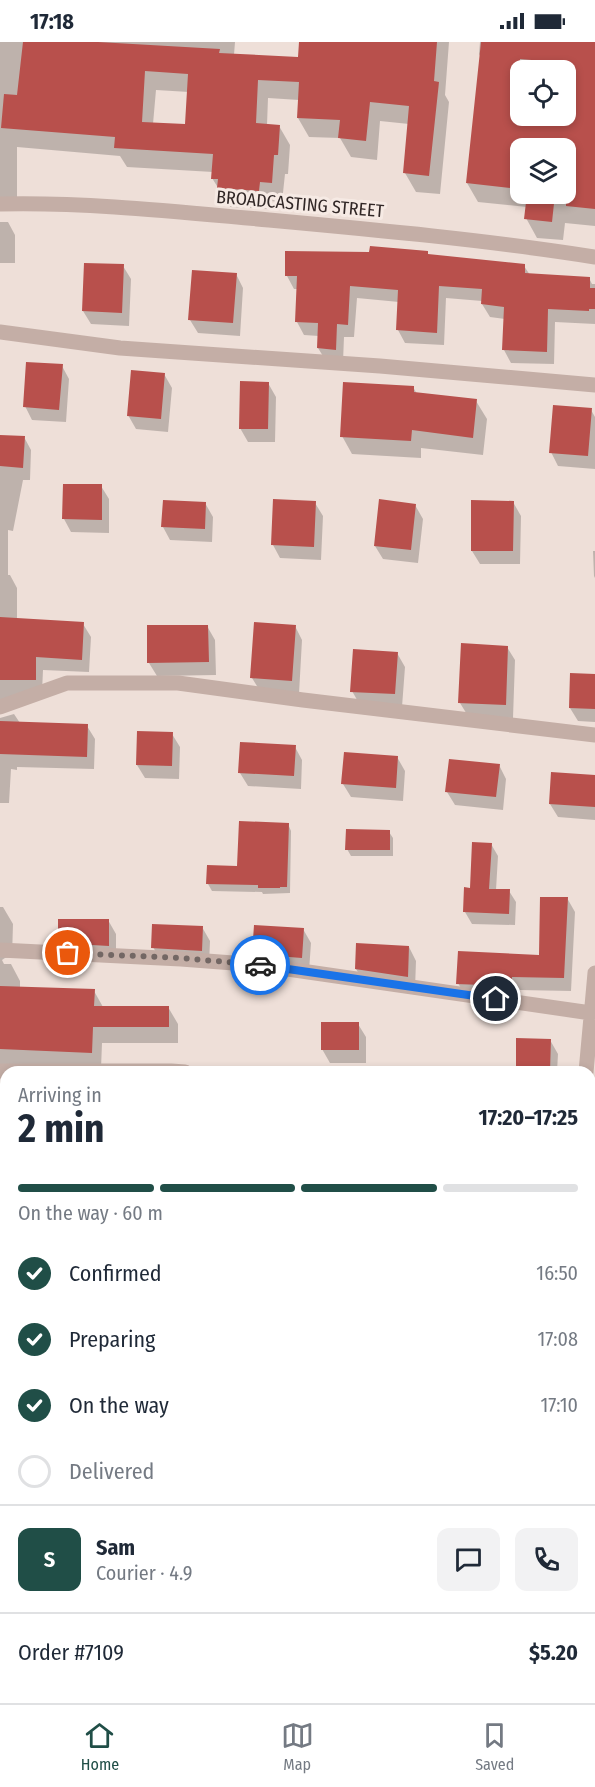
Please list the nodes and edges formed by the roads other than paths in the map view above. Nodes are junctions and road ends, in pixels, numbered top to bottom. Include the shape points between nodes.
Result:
1 (0, 204) edge
2 (595, 257) edge
3 (0, 332) edge
4 (595, 385) edge
5 (0, 707) edge
6 (595, 735) edge
7 (0, 950) edge
8 (595, 973) edge
9 (591, 1012) junction
10 (586, 1066) edge

1 - 2 street, BROADCASTING STREET via 158,210 429,235
3 - 4 street via 120,348
5 - 6 street via 67,683 178,683
7 - 9 street via 260,965
8 - 9 street
9 - 10 street

